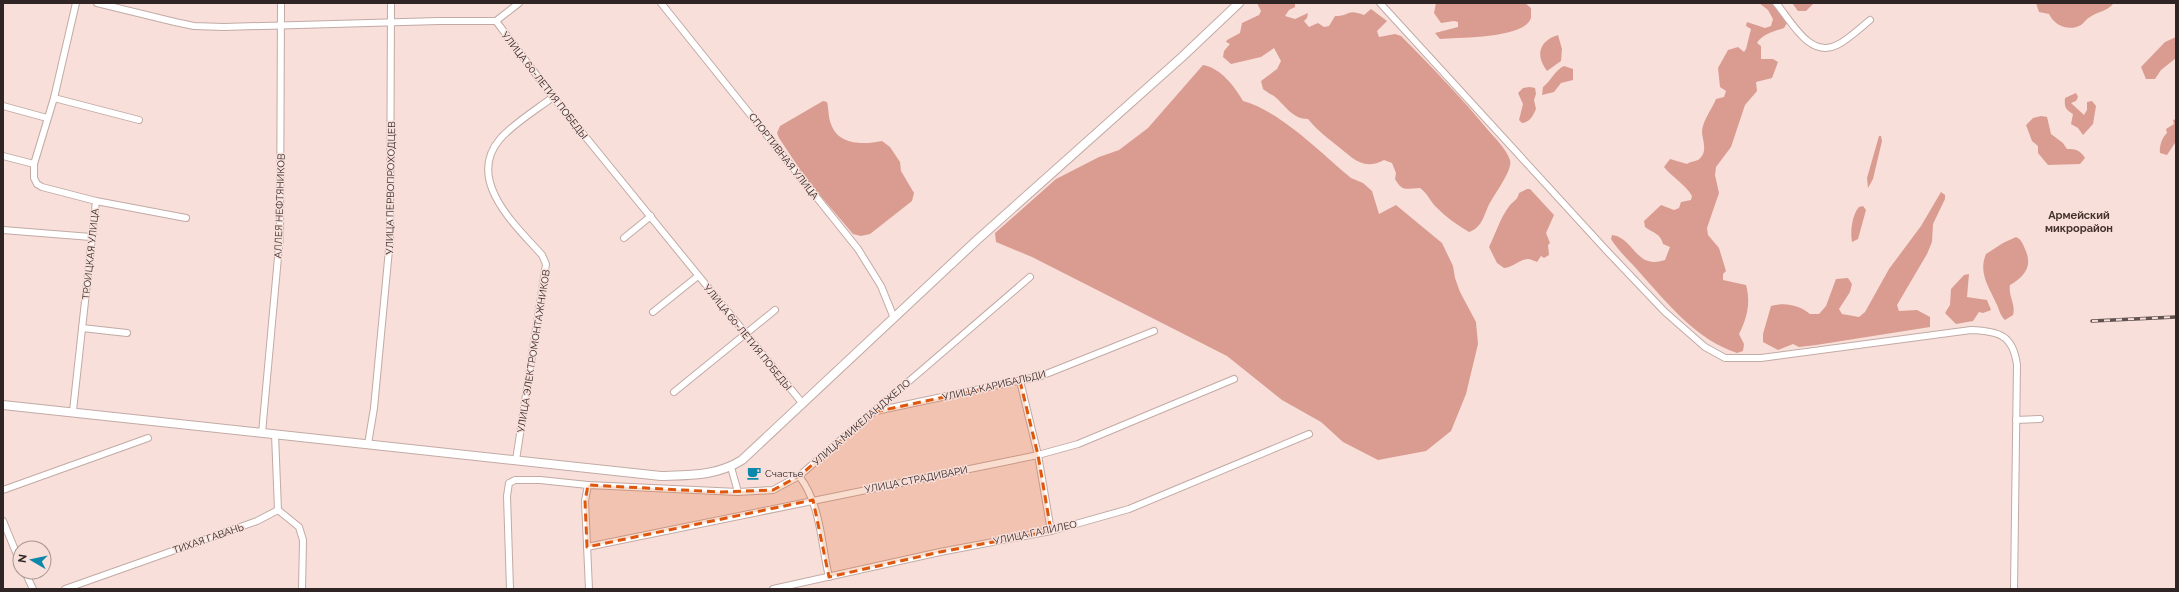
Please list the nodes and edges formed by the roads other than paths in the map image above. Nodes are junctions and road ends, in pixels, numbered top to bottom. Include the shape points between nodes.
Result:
1 (76, 3) edge
2 (97, 3) edge
3 (281, 3) edge
4 (391, 3) edge
5 (519, 3) edge
6 (661, 3) edge
7 (1239, 3) edge
8 (1380, 3) edge
9 (1776, 3) edge
10 (1870, 20) dead end
11 (496, 21) junction
12 (391, 23) junction
13 (281, 25) junction
14 (553, 97) junction
15 (54, 98) junction
16 (3, 106) edge
17 (47, 118) junction
18 (139, 120) dead end
19 (3, 156) edge
20 (34, 164) junction
21 (96, 201) junction
22 (651, 216) junction
23 (186, 218) dead end
24 (3, 230) edge
25 (91, 238) junction
26 (624, 238) dead end
27 (698, 276) junction
28 (1030, 277) dead end
29 (775, 310) dead end
30 (653, 312) dead end
31 (894, 318) junction
32 (82, 328) junction
33 (1154, 331) dead end
34 (127, 333) dead end
35 (746, 333) junction
36 (1234, 379) dead end
37 (1020, 381) junction
38 (674, 392) dead end
39 (3, 404) edge
40 (803, 404) junction
41 (73, 411) junction
42 (874, 412) junction
43 (2040, 419) dead end
44 (2016, 420) junction
45 (262, 433) junction
46 (275, 434) junction
47 (1309, 434) dead end
48 (148, 438) dead end
49 (368, 444) junction
50 (1038, 455) junction
51 (516, 460) junction
52 (732, 467) junction
53 (799, 476) junction
54 (588, 485) junction
55 (3, 490) edge
56 (738, 492) junction
57 (813, 500) junction
58 (278, 510) junction
59 (3, 521) edge
60 (1051, 531) junction
61 (12, 543) edge
62 (587, 547) junction
63 (829, 577) junction
64 (65, 589) edge
65 (302, 589) edge
66 (510, 589) edge
67 (588, 589) edge
68 (773, 589) edge
69 (2014, 589) edge

1 - 15 street, ТРОИЦКАЯ УЛИЦА
2 - 13 street, УЛИЦА 60-ЛЕТИЯ ПОБЕДЫ via 194,26
3 - 13 street, АЛЛЕЯ НЕФТЯНИКОВ
4 - 12 street, УЛИЦА ПЕРВОПРОХОДЦЕВ
5 - 11 street
6 - 31 street, СПОРТИВНАЯ УЛИЦА via 858,249 881,286
7 - 31 street
8 - 44 street via 1607,251 1665,312 1705,347 1725,358 1761,358 1971,330 1990,331 2009,341 2016,357
9 - 10 street via 1806,40 1821,48 1837,45
11 - 12 street, УЛИЦА 60-ЛЕТИЯ ПОБЕДЫ
11 - 14 street, УЛИЦА 60-ЛЕТИЯ ПОБЕДЫ
12 - 13 street, УЛИЦА 60-ЛЕТИЯ ПОБЕДЫ
12 - 49 street, УЛИЦА ПЕРВОПРОХОДЦЕВ via 390,239 374,408
13 - 45 street, АЛЛЕЯ НЕФТЯНИКОВ via 280,235
14 - 22 street, УЛИЦА 60-ЛЕТИЯ ПОБЕДЫ
14 - 51 street, УЛИЦА ЭЛЕКТРОМОНТАЖНИКОВ via 501,139 493,149 490,159 490,186 497,202 542,255 546,264
15 - 17 street, ТРОИЦКАЯ УЛИЦА
15 - 18 street
16 - 17 street
17 - 20 street, ТРОИЦКАЯ УЛИЦА
19 - 20 street
20 - 21 street, ТРОИЦКАЯ УЛИЦА via 34,178 42,187
21 - 23 street
21 - 25 street, ТРОИЦКАЯ УЛИЦА
22 - 26 street
22 - 27 street, УЛИЦА 60-ЛЕТИЯ ПОБЕДЫ
24 - 25 street
25 - 32 street, ТРОИЦКАЯ УЛИЦА
27 - 30 street
27 - 35 street, УЛИЦА 60-ЛЕТИЯ ПОБЕДЫ
28 - 42 street, УЛИЦА МИКЕЛАНДЖЕЛО
29 - 35 street
31 - 40 street
32 - 34 street
32 - 41 street, ТРОИЦКАЯ УЛИЦА
33 - 37 street, УЛИЦА КАРИБАЛЬДИ via 1041,376
35 - 38 street
35 - 40 street, УЛИЦА 60-ЛЕТИЯ ПОБЕДЫ
36 - 50 street, УЛИЦА СТРАДИВАРИ via 1078,444
37 - 42 street, УЛИЦА КАРИБАЛЬДИ
37 - 50 street
39 - 41 street
40 - 52 street
41 - 45 street
42 - 53 street, УЛИЦА МИКЕЛАНДЖЕЛО
43 - 44 street
44 - 69 street
45 - 46 street
46 - 49 street
46 - 58 street
47 - 60 street, УЛИЦА ГАЛИЛЕО via 1129,509
48 - 55 street
49 - 51 street
50 - 57 street, УЛИЦА СТРАДИВАРИ
50 - 60 street
51 - 52 street via 661,476 695,475
52 - 56 street
53 - 56 street, УЛИЦА МИКЕЛАНДЖЕЛО via 773,490
53 - 57 street
54 - 56 street, УЛИЦА МИКЕЛАНДЖЕЛО
54 - 62 street via 585,501
54 - 66 street, УЛИЦА МИКЕЛАНДЖЕЛО via 540,480 515,480 510,483 507,496
57 - 62 street, УЛИЦА СТРАДИВАРИ
57 - 63 street
58 - 64 street, ТИХАЯ ГАВАНЬ via 257,521
58 - 65 street via 299,526 303,540
59 - 61 street
60 - 63 street, УЛИЦА ГАЛИЛЕО
62 - 67 street
63 - 68 street, УЛИЦА ГАЛИЛЕО

